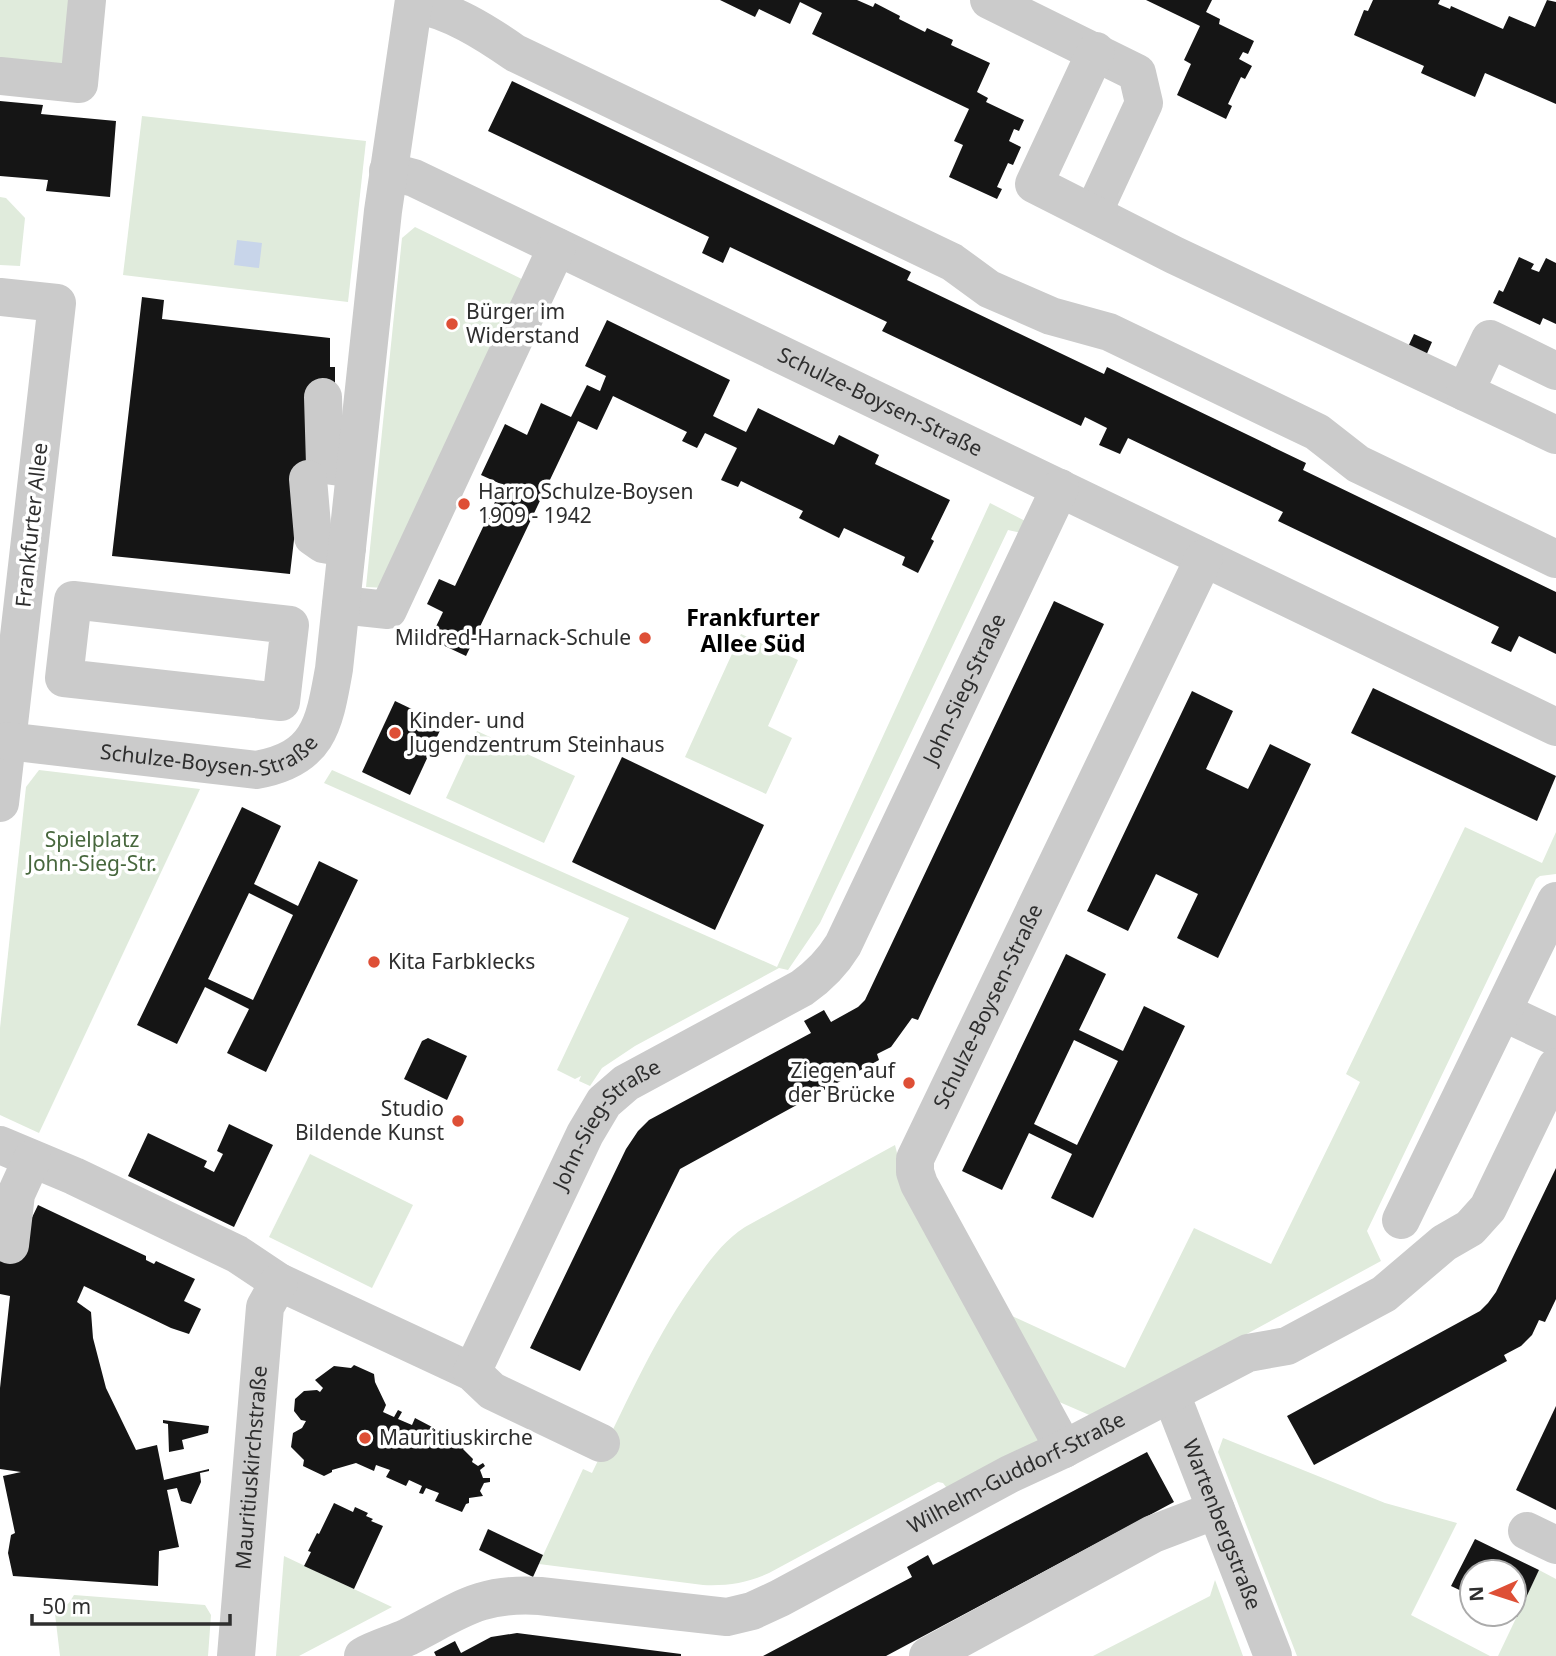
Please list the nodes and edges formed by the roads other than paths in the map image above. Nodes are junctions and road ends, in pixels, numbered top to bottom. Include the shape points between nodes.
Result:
1 (88, 0) edge
2 (989, 0) edge
3 (414, 2) edge
4 (1096, 51) junction
5 (0, 76) edge
6 (388, 171) junction
7 (1093, 213) junction
8 (557, 247) junction
9 (0, 297) edge
10 (1556, 371) edge
11 (1465, 392) junction
12 (323, 397) dead end
13 (1556, 435) edge
14 (355, 469) junction
15 (308, 479) dead end
16 (1060, 488) junction
17 (347, 548) junction
18 (1204, 558) junction
19 (1556, 559) edge
20 (341, 605) junction
21 (19, 632) junction
22 (69, 638) junction
23 (285, 664) junction
24 (334, 670) junction
25 (1556, 727) edge
26 (7, 741) junction
27 (0, 803) edge
28 (1556, 901) edge
29 (1503, 1013) junction
30 (1556, 1037) edge
31 (1556, 1067) edge
32 (16, 1152) edge
33 (1401, 1220) dead end
34 (10, 1245) dead end
35 (279, 1282) junction
36 (472, 1372) junction
37 (1171, 1394) junction
38 (601, 1443) dead end
39 (1064, 1450) junction
40 (1216, 1510) junction
41 (236, 1656) edge
42 (363, 1656) edge
43 (928, 1656) edge
44 (1273, 1656) edge

1 - 5 street via 79,84
2 - 4 street
3 - 6 street, Schulze-Boysen-Straße
3 - 19 street via 485,32 515,53 952,262 989,289 1051,316 1109,332 1317,432 1359,464
4 - 7 street via 1137,73 1144,103
4 - 7 street via 1034,184
6 - 8 street, Schulze-Boysen-Straße via 414,178
6 - 14 street, Schulze-Boysen-Straße
7 - 11 street
8 - 16 street, Schulze-Boysen-Straße
8 - 20 street via 388,610
9 - 21 street, Frankfurter Allee via 57,303
10 - 11 street via 1490,339
11 - 13 street
12 - 14 street via 324,465
14 - 17 street, Schulze-Boysen-Straße
15 - 17 street via 313,537 323,544
16 - 18 street, Schulze-Boysen-Straße
16 - 36 street, John-Sieg-Straße via 835,958 802,988 626,1083 604,1102
17 - 20 street, Schulze-Boysen-Straße
18 - 25 street, Schulze-Boysen-Straße
18 - 39 street, Schulze-Boysen-Straße via 915,1159 919,1184
20 - 24 street, Schulze-Boysen-Straße
21 - 22 street
21 - 26 street, Frankfurter Allee
22 - 23 street via 73,600 290,625
22 - 23 street via 64,678 281,702
23 - 24 street
24 - 26 street, Schulze-Boysen-Straße via 326,715 311,744 274,767 211,766
26 - 27 street, Frankfurter Allee
28 - 29 street
29 - 30 street
29 - 33 street
31 - 37 street, Wilhelm-Guddorf-Straße via 1488,1208 1470,1228 1444,1243 1384,1294 1287,1346 1248,1353
32 - 34 street
32 - 35 street via 237,1254
35 - 36 street
35 - 41 street, Mauritiuskirchstraße via 265,1307
36 - 38 street via 492,1391
37 - 39 street, Wilhelm-Guddorf-Straße
37 - 40 street, Wartenbergstraße
39 - 42 street, Wilhelm-Guddorf-Straße via 739,1615 708,1616 515,1594 466,1606
40 - 43 street via 1153,1534
40 - 44 street, Wartenbergstraße

